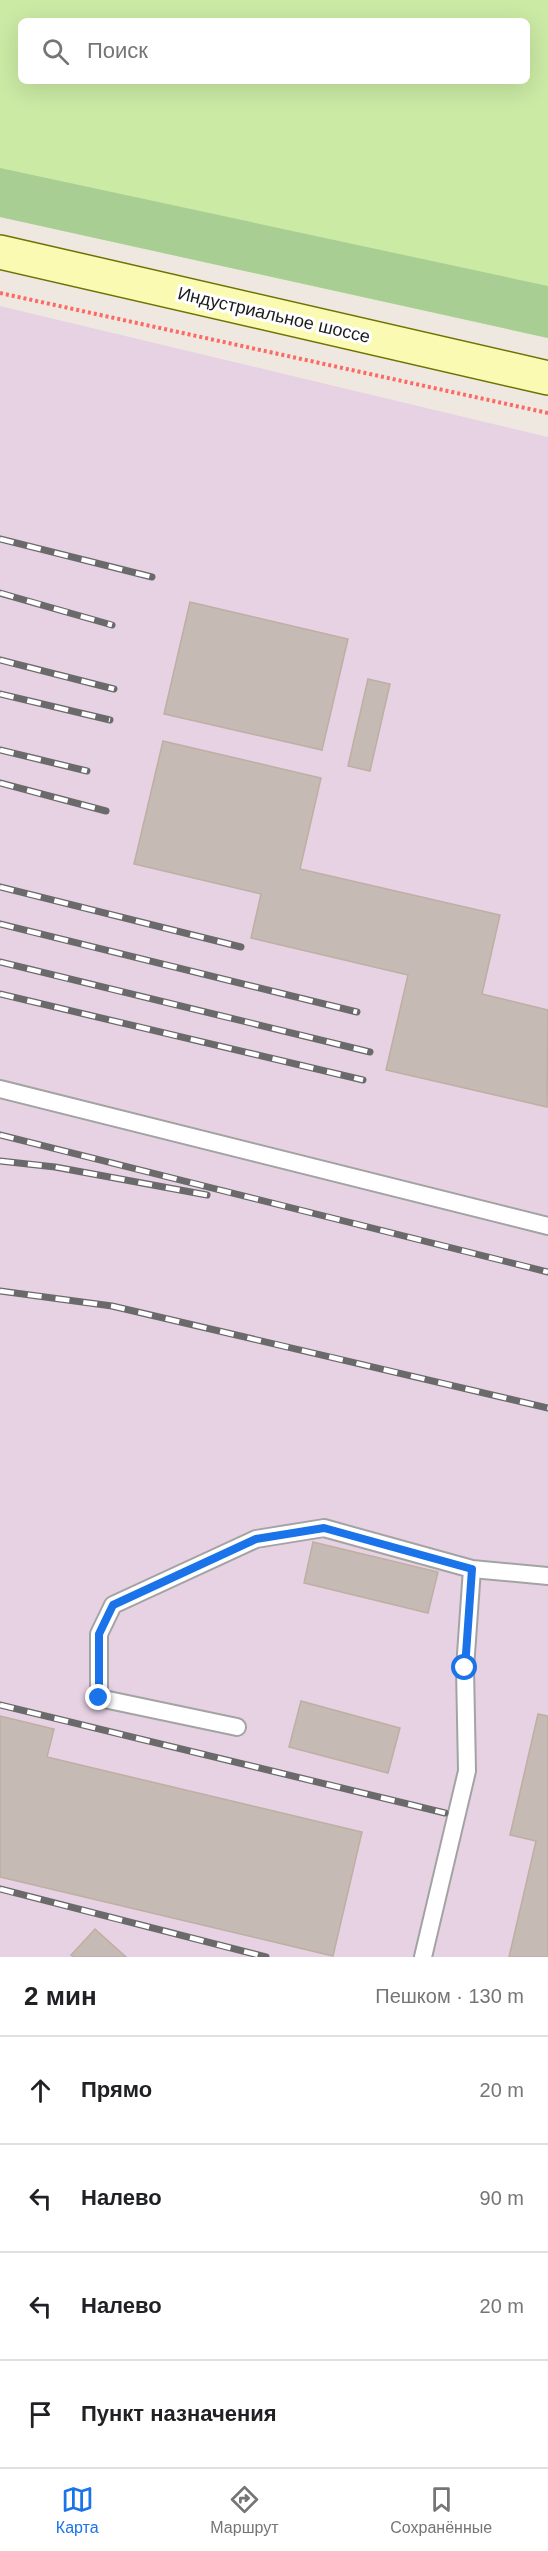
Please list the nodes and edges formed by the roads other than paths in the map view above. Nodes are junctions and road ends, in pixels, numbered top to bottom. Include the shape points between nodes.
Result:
1 (0, 252) edge
2 (548, 378) edge
3 (0, 1089) edge
4 (548, 1226) edge
5 (472, 1569) junction
6 (548, 1576) edge
7 (237, 1727) dead end
8 (423, 1957) edge

1 - 2 main road, Индустриальное шоссе
3 - 4 lane
5 - 6 lane
5 - 7 lane via 324,1528 256,1539 113,1605 99,1634 99,1698
5 - 8 lane via 465,1668 467,1772

